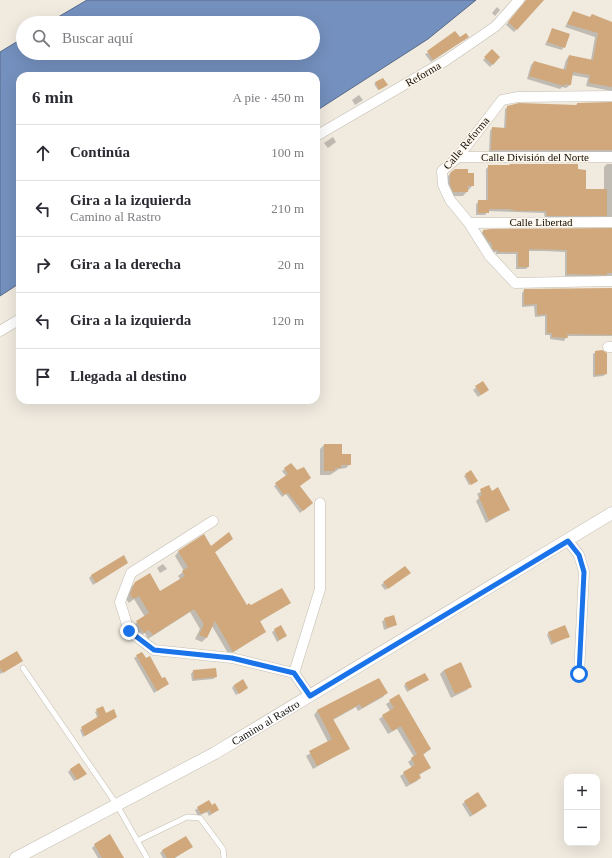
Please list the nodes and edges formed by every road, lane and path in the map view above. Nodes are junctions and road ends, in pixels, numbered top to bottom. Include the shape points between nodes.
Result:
1 (520, 0) edge
2 (612, 96) edge
3 (320, 134) edge
4 (458, 157) junction
5 (612, 157) edge
6 (469, 222) junction
7 (612, 222) edge
8 (612, 281) edge
9 (16, 321) edge
10 (0, 331) edge
11 (320, 502) dead end
12 (612, 513) edge
13 (213, 521) dead end
14 (568, 541) junction
15 (23, 668) dead end
16 (294, 673) junction
17 (579, 674) dead end
18 (310, 696) junction
19 (117, 805) junction
20 (136, 841) junction
21 (16, 858) edge
22 (147, 858) edge
23 (224, 858) edge

1 - 3 street, Reforma via 496,26 445,61
2 - 4 street, Calle Reforma via 518,97 502,100
4 - 5 street, Calle División del Norte
4 - 6 street, Calle Reforma via 442,171 443,185 450,200
6 - 7 street, Calle Libertad
6 - 8 street via 489,255 515,283
9 - 10 street
11 - 16 street via 320,589
12 - 14 street, Camino al Rastro
13 - 16 street via 131,573 120,602 129,631 154,650 232,658
14 - 17 street via 579,555 584,572
14 - 18 street, Camino al Rastro
15 - 19 lane
16 - 18 street
18 - 19 street, Camino al Rastro via 215,753
19 - 20 lane
19 - 21 street, Camino al Rastro
20 - 22 lane
20 - 23 lane via 187,817 200,818 223,849

